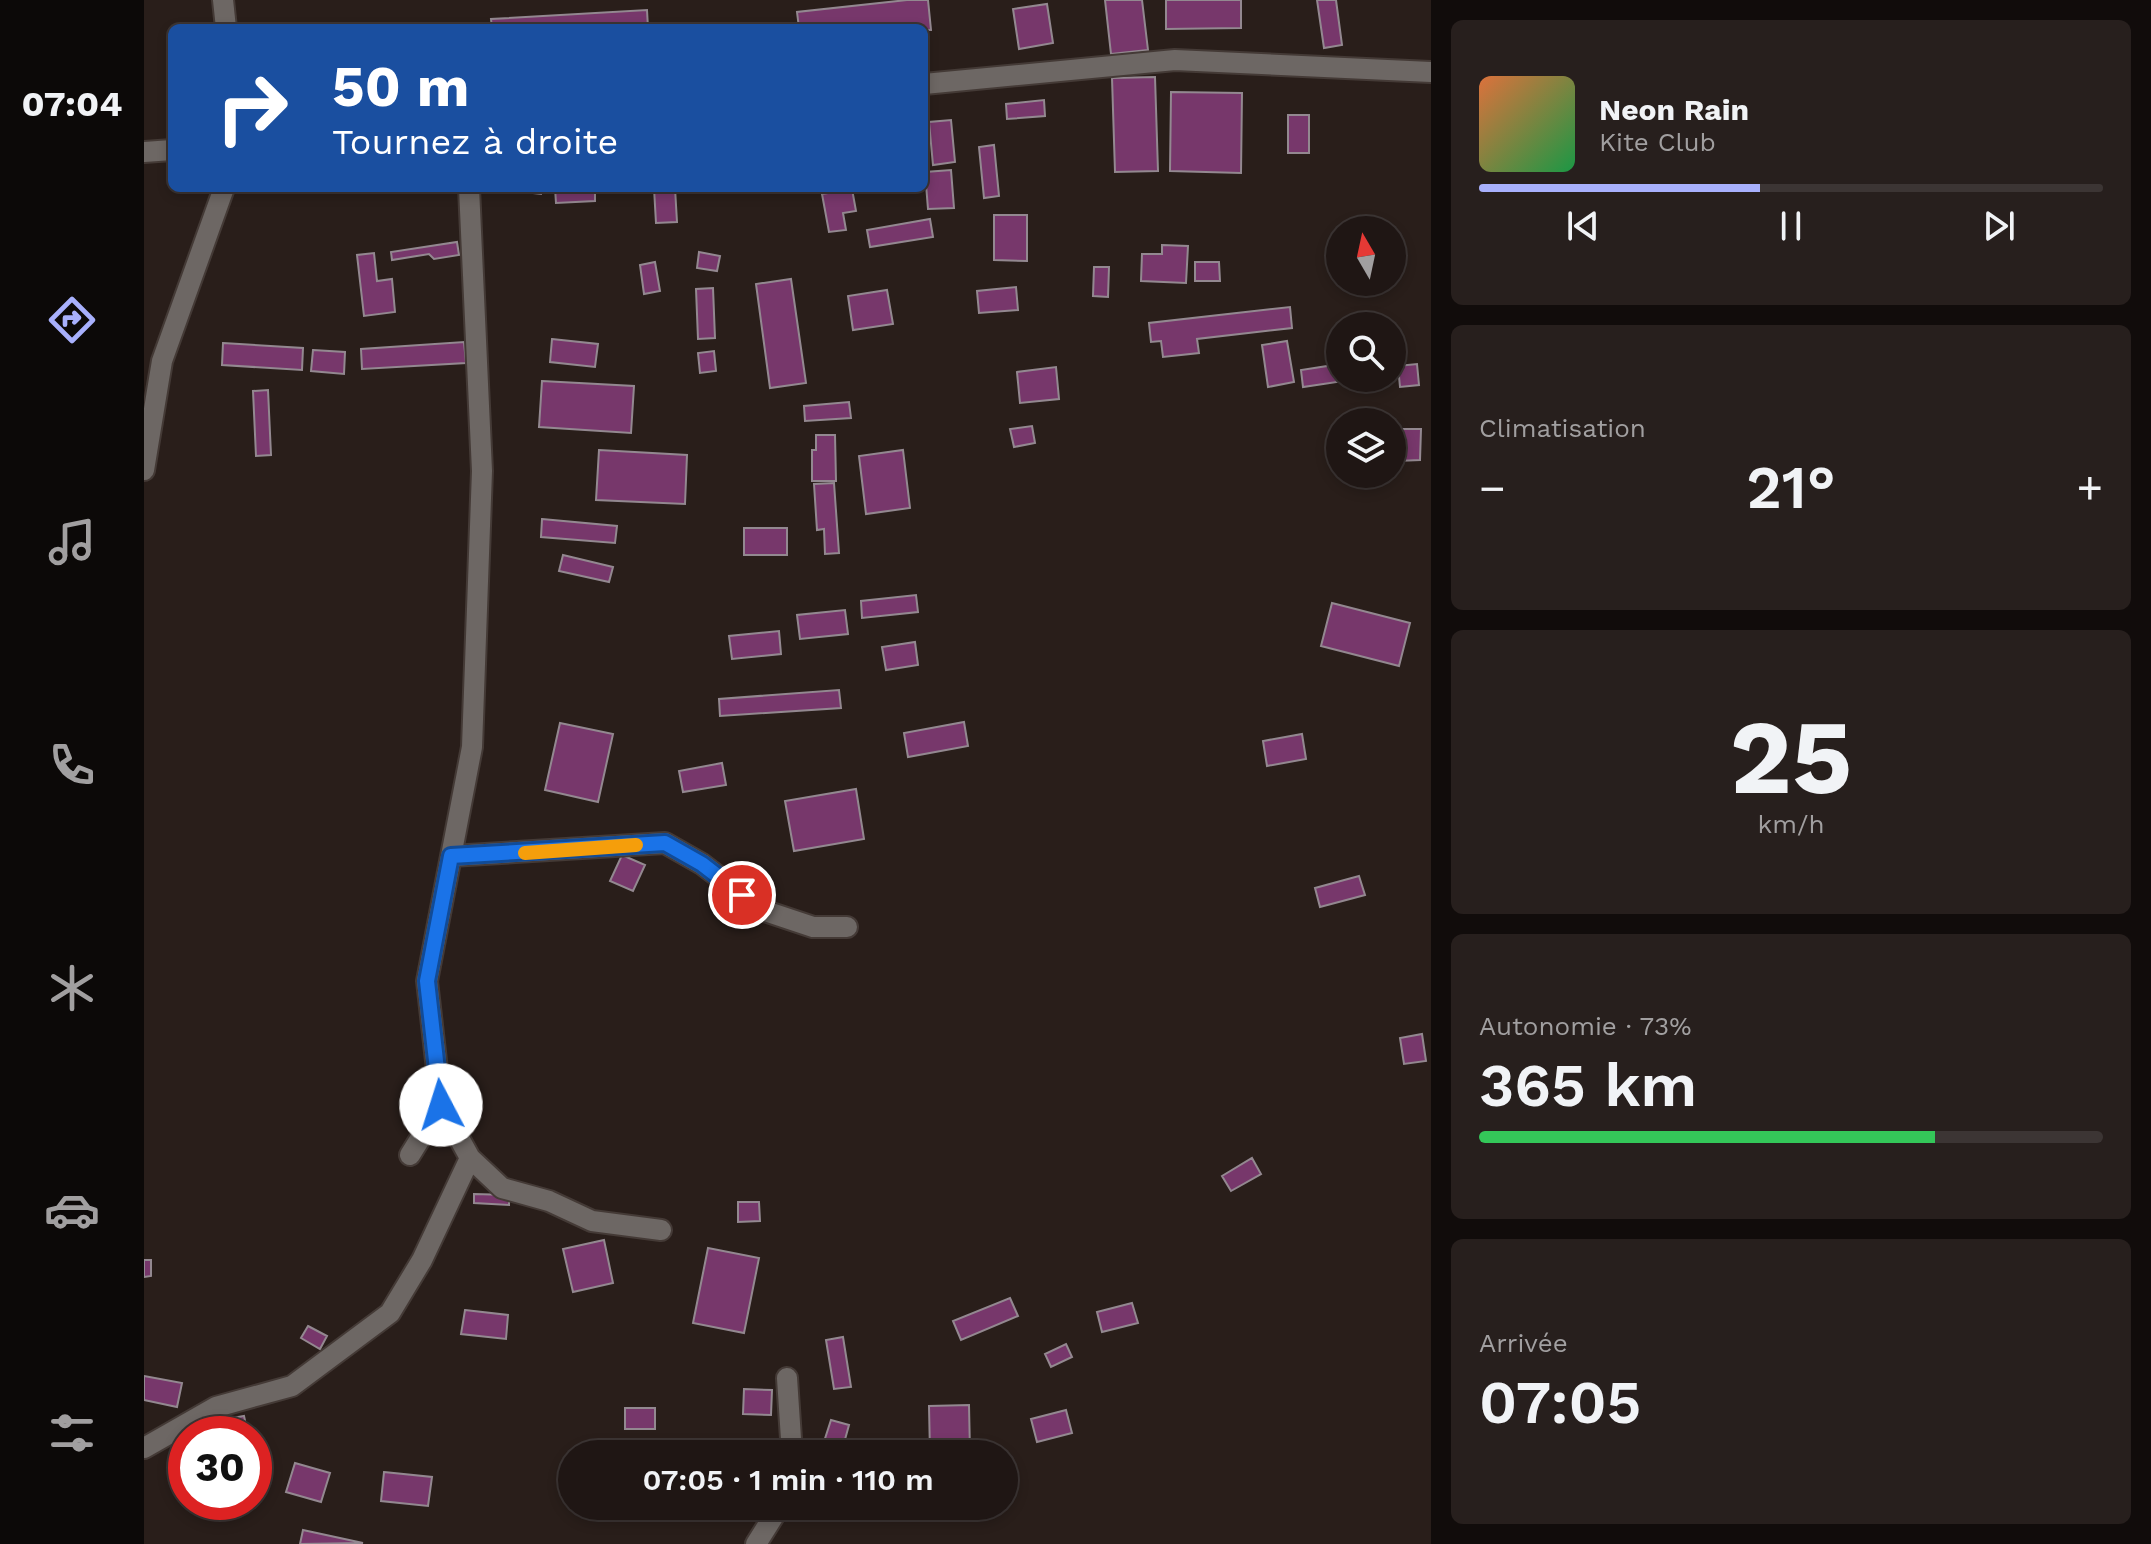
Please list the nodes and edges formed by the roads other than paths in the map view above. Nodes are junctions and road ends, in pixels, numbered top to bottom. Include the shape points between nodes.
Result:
1 (223, 0) edge
2 (226, 24) edge
3 (1431, 72) edge
4 (928, 84) edge
5 (168, 150) edge
6 (144, 152) edge
7 (223, 192) edge
8 (469, 192) edge
9 (144, 470) edge
10 (451, 856) junction
11 (847, 927) dead end
12 (441, 1105) junction
13 (410, 1155) dead end
14 (470, 1158) junction
15 (661, 1230) dead end
16 (787, 1378) dead end
17 (791, 1440) edge
18 (144, 1448) edge
19 (771, 1520) edge
20 (756, 1544) edge

1 - 2 street
3 - 4 street via 1175,60
5 - 6 street
7 - 9 street via 162,361
8 - 10 street via 482,471 472,747
10 - 11 street via 665,843 762,910 813,927
10 - 12 street via 427,981
12 - 13 street
12 - 14 street
14 - 15 street via 502,1188 592,1221
14 - 18 street via 422,1260 390,1313 292,1386 216,1407
16 - 17 street
19 - 20 street

